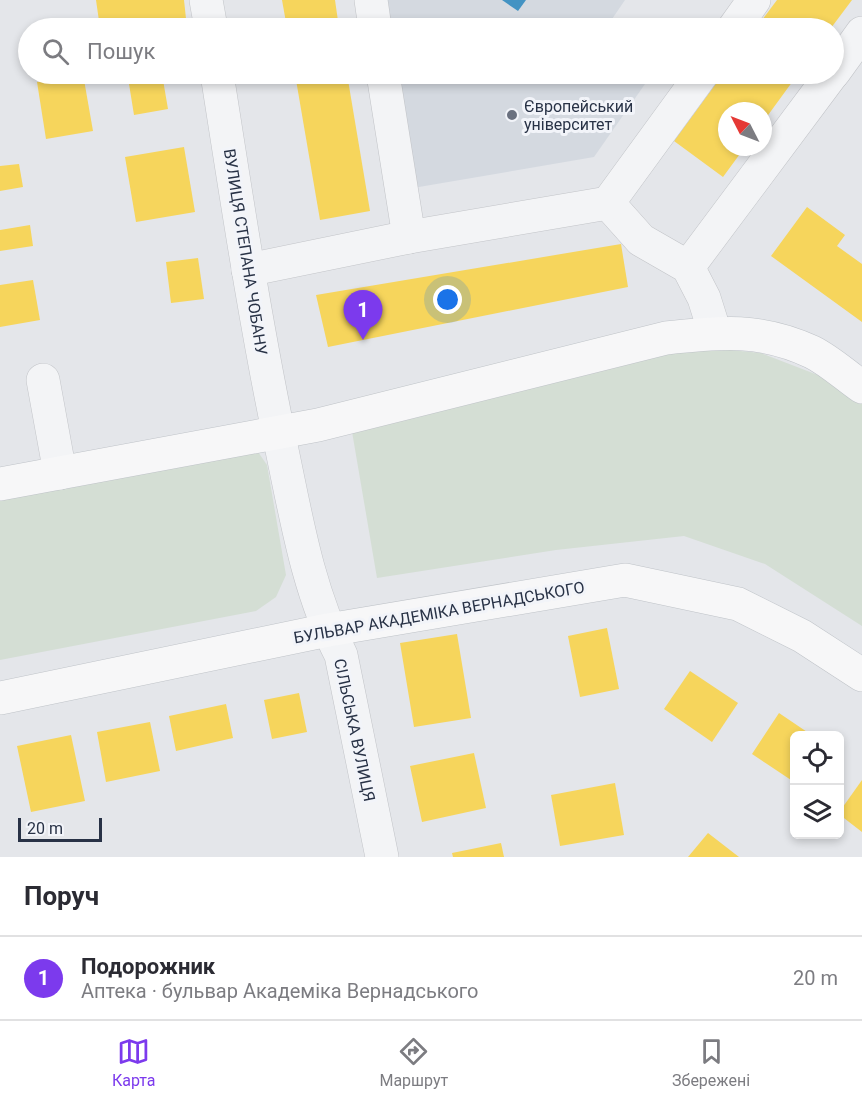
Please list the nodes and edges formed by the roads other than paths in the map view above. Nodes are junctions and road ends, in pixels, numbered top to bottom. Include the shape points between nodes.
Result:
1 (206, 0) edge
2 (371, 0) edge
3 (754, 0) edge
4 (209, 18) edge
5 (374, 18) edge
6 (741, 18) edge
7 (862, 33) edge
8 (844, 58) edge
9 (220, 84) edge
10 (385, 84) edge
11 (695, 84) edge
12 (825, 84) edge
13 (608, 203) junction
14 (409, 237) junction
15 (688, 267) junction
16 (248, 270) junction
17 (715, 333) junction
18 (43, 380) dead end
19 (862, 387) edge
20 (278, 431) junction
21 (60, 472) junction
22 (1, 479) edge
23 (328, 630) junction
24 (862, 675) edge
25 (0, 699) edge
26 (382, 857) edge

1 - 4 street
2 - 5 street
3 - 6 street
7 - 8 street
9 - 16 street, ВУЛИЦЯ СТЕПАНА ЧОБАНУ
10 - 14 street
11 - 13 street
12 - 15 street
13 - 14 street
13 - 15 street via 641,240
14 - 16 street
15 - 17 street via 704,298
16 - 20 street, ВУЛИЦЯ СТЕПАНА ЧОБАНУ
17 - 19 main road via 766,335 814,353
17 - 20 main road via 666,338 480,387
18 - 21 street
20 - 21 main road
20 - 23 street, СІЛЬСЬКА ВУЛИЦЯ via 303,552
21 - 22 main road
23 - 24 main road, БУЛЬВАР АКАДЕМІКА ВЕРНАДСЬКОГО via 625,580 738,604 802,636
23 - 25 main road, БУЛЬВАР АКАДЕМІКА ВЕРНАДСЬКОГО
23 - 26 street, СІЛЬСЬКА ВУЛИЦЯ via 341,655

